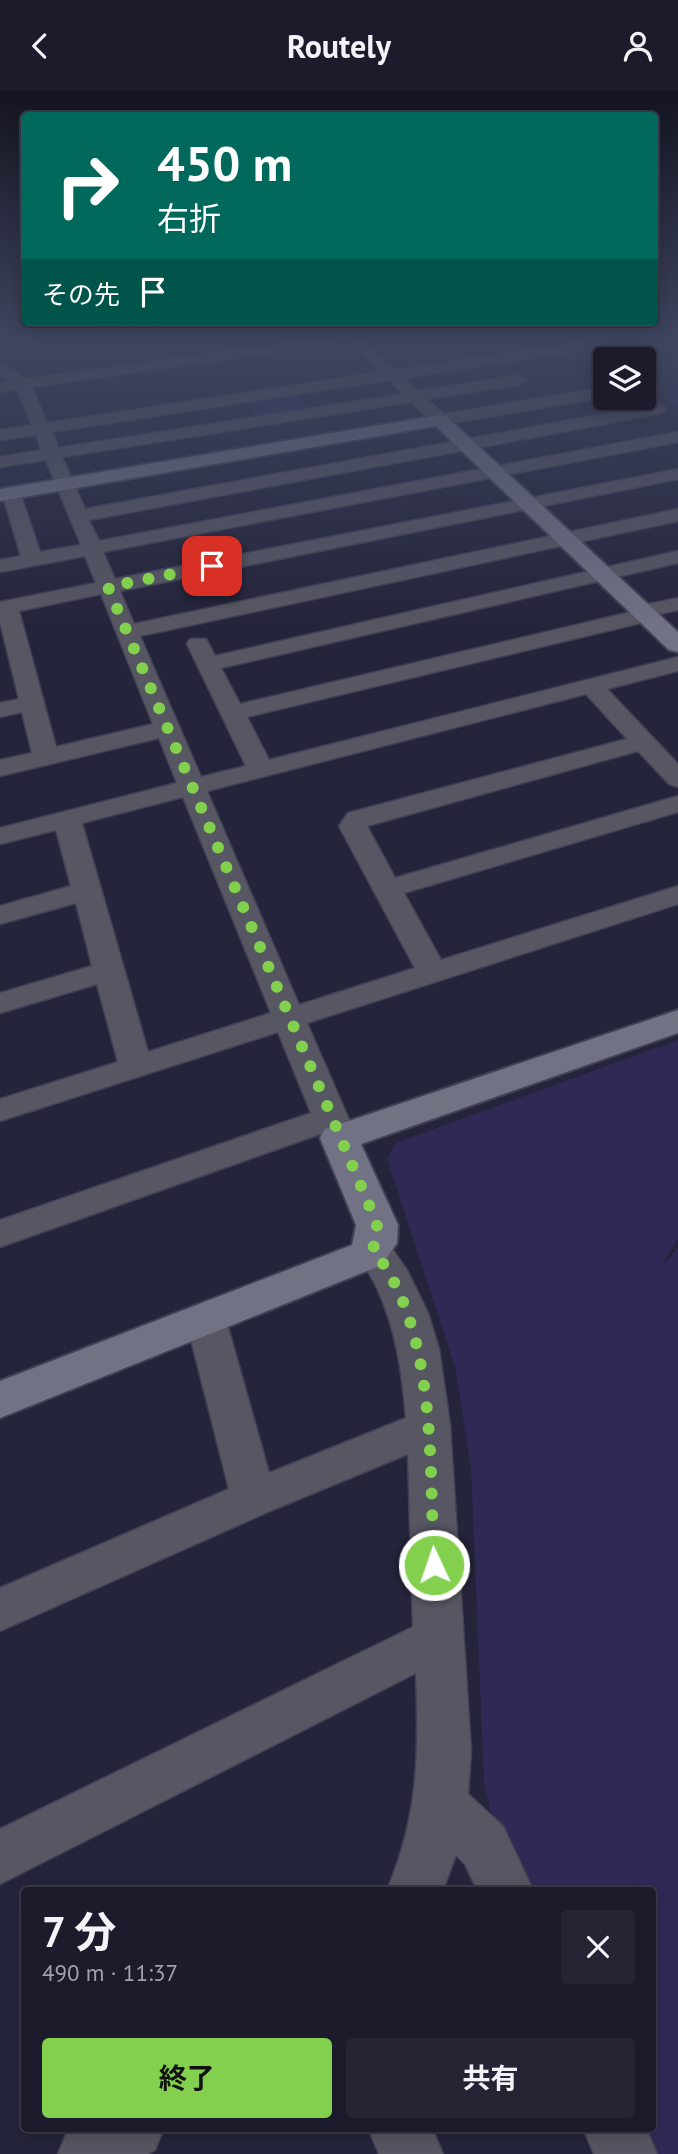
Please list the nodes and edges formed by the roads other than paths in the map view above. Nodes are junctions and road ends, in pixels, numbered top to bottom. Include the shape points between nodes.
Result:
1 (43, 437) edge
2 (158, 437) edge
3 (265, 437) edge
4 (341, 437) edge
5 (458, 437) edge
6 (514, 437) edge
7 (669, 438) edge
8 (466, 445) junction
9 (274, 449) junction
10 (52, 454) junction
11 (678, 454) edge
12 (0, 462) edge
13 (614, 468) dead end
14 (678, 474) edge
15 (295, 477) junction
16 (500, 477) junction
17 (536, 482) dead end
18 (65, 484) junction
19 (5, 494) edge
20 (528, 504) junction
21 (316, 506) junction
22 (678, 515) edge
23 (79, 516) junction
24 (573, 516) dead end
25 (547, 521) junction
26 (22, 529) junction
27 (0, 533) edge
28 (566, 539) junction
29 (342, 541) junction
30 (92, 548) junction
31 (610, 550) dead end
32 (583, 556) junction
33 (678, 557) edge
34 (32, 560) junction
35 (0, 566) edge
36 (602, 574) junction
37 (678, 577) edge
38 (372, 580) junction
39 (108, 587) junction
40 (545, 587) junction
41 (620, 591) junction
42 (678, 604) edge
43 (3, 607) edge
44 (644, 613) junction
45 (572, 615) junction
46 (185, 619) junction
47 (127, 632) junction
48 (674, 637) edge
49 (10, 657) edge
50 (208, 664) junction
51 (678, 664) edge
52 (591, 687) junction
53 (32, 703) junction
54 (0, 710) edge
55 (233, 713) junction
56 (168, 728) junction
57 (643, 742) junction
58 (46, 757) junction
59 (0, 768) edge
60 (261, 770) junction
61 (678, 779) edge
62 (192, 787) junction
63 (678, 804) edge
64 (66, 819) junction
65 (0, 836) edge
66 (387, 889) junction
67 (87, 891) junction
68 (678, 895) edge
69 (0, 915) edge
70 (109, 971) junction
71 (433, 972) junction
72 (0, 1003) edge
73 (289, 1018) junction
74 (678, 1021) edge
75 (136, 1067) junction
76 (0, 1110) edge
77 (335, 1128) junction
78 (0, 1234) edge
79 (372, 1249) junction
80 (206, 1319) junction
81 (0, 1400) edge
82 (426, 1428) junction
83 (254, 1498) junction
84 (0, 1610) edge
85 (438, 1638) junction
86 (440, 1804) junction
87 (0, 1857) edge
88 (416, 1887) edge
89 (504, 1887) edge
90 (401, 2132) edge
91 (616, 2132) edge
92 (412, 2154) edge
93 (626, 2154) edge

1 - 10 street
2 - 10 street
3 - 9 street
4 - 9 street
5 - 8 street
6 - 8 street
7 - 11 street
7 - 16 street
8 - 15 street
8 - 16 street
9 - 15 street
9 - 18 street
10 - 12 street
10 - 18 street
11 - 13 street
14 - 20 street
15 - 21 street
15 - 23 street
16 - 17 street
16 - 20 street
16 - 21 street
18 - 19 street
18 - 23 street
19 - 26 street
20 - 25 street
20 - 29 street
21 - 29 street
21 - 30 street
22 - 28 street
23 - 30 street
24 - 25 street
25 - 28 street
26 - 27 street
26 - 34 street
28 - 32 street
28 - 38 street
29 - 38 street
29 - 39 street
30 - 34 street
30 - 39 street
31 - 32 street
32 - 36 street
33 - 36 street
34 - 35 street
36 - 40 street
36 - 41 street
37 - 41 street
38 - 46 street
39 - 43 street
39 - 47 street
40 - 45 street
40 - 50 street
41 - 44 street
42 - 44 street
43 - 49 street
44 - 45 street
44 - 48 street
45 - 55 street
46 - 47 street
46 - 50 street
47 - 56 street
49 - 53 street
50 - 55 street
51 - 52 street
52 - 57 street
52 - 60 street
53 - 54 street
53 - 58 street
55 - 60 street
56 - 58 street
56 - 62 street
57 - 61 street
57 - 66 street via 358,819 353,825
58 - 59 street
60 - 62 street
62 - 64 street
62 - 73 street
63 - 66 street
64 - 65 street
64 - 67 street
66 - 71 street
67 - 69 street
67 - 70 street
68 - 71 street
70 - 72 street
70 - 75 street
71 - 73 street
73 - 75 street
73 - 77 street
74 - 77 street
75 - 76 street
77 - 78 street
77 - 79 street via 377,1224
79 - 80 street via 355,1262
79 - 82 street via 392,1279 415,1335
80 - 81 street
80 - 83 street
82 - 83 street
82 - 85 street
83 - 84 street
85 - 86 street via 444,1751
85 - 87 street
86 - 88 street
86 - 89 street via 484,1845
90 - 92 street
91 - 93 street

